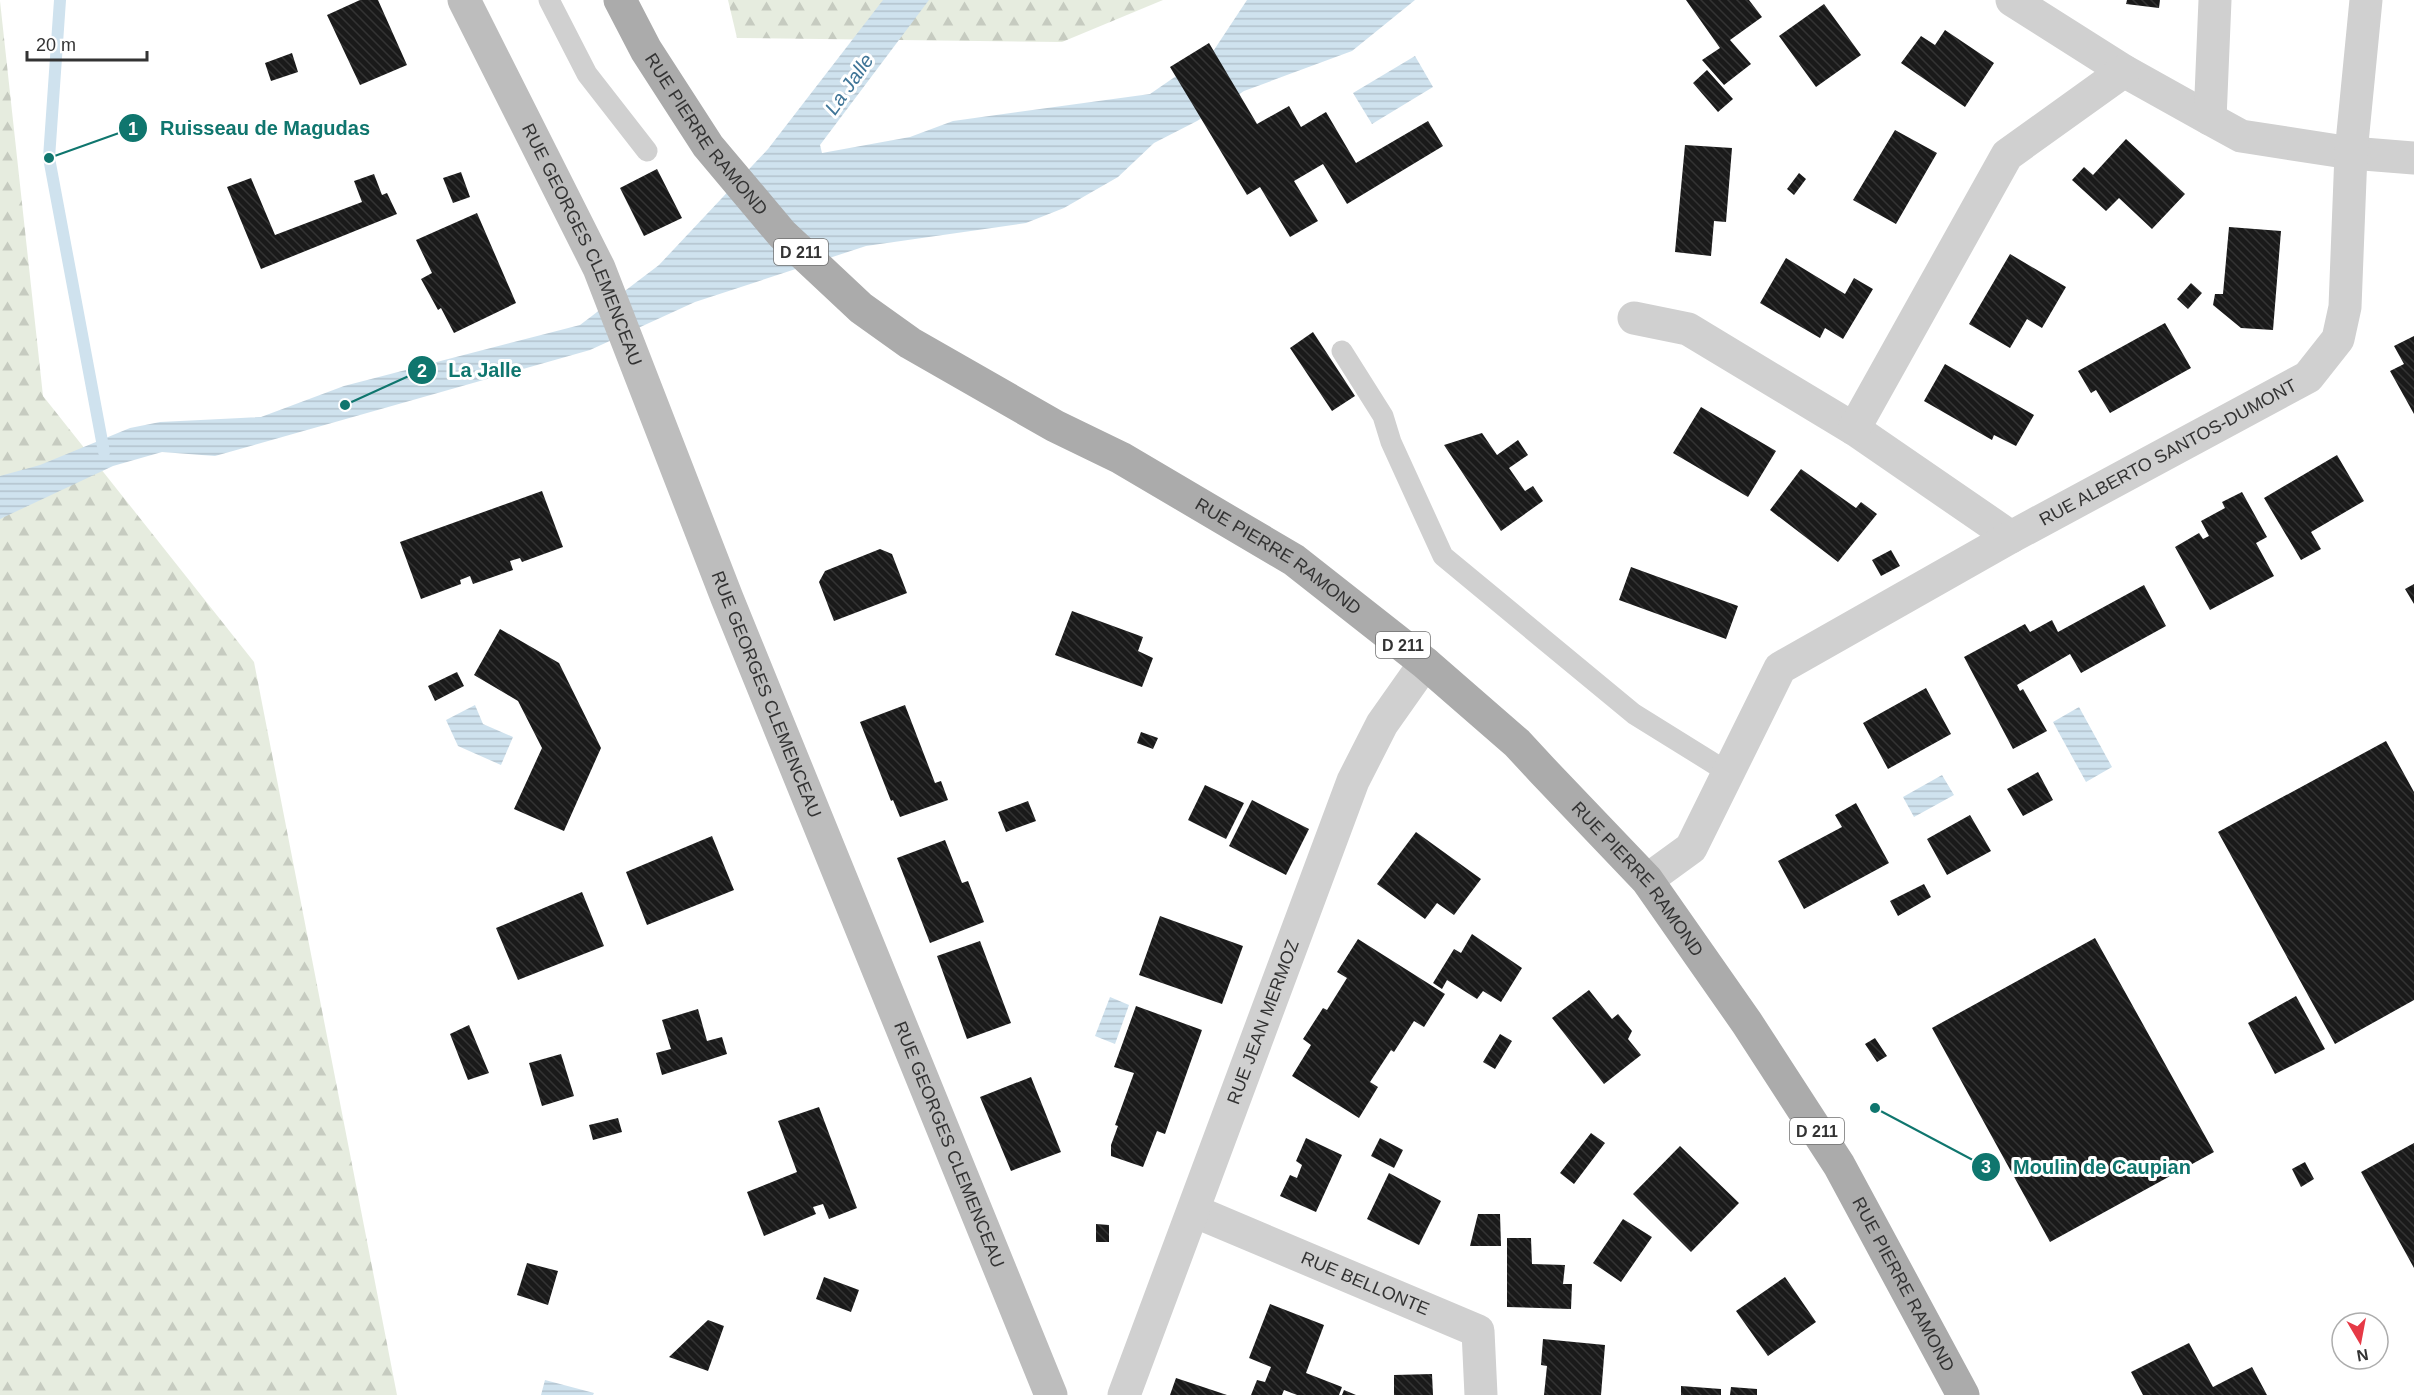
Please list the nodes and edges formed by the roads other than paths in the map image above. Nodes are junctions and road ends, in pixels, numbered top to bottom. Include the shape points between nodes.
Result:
1 (464, 0) edge
2 (549, 0) edge
3 (620, 0) edge
4 (2012, 0) edge
5 (2216, 0) edge
6 (2366, 0) edge
7 (2124, 71) junction
8 (2210, 119) junction
9 (646, 151) dead end
10 (2351, 153) junction
11 (2414, 158) edge
12 (1634, 318) dead end
13 (1342, 351) dead end
14 (1854, 429) junction
15 (2011, 537) junction
16 (1425, 663) junction
17 (1729, 773) junction
18 (1647, 880) junction
19 (1194, 1211) junction
20 (1051, 1395) edge
21 (1124, 1395) edge
22 (1481, 1395) edge
23 (1964, 1395) edge

1 - 20 street, RUE GEORGES CLEMENCEAU via 599,268 727,598
2 - 9 lane via 587,74
3 - 16 main road, RUE PIERRE RAMOND / D 211 via 646,50 708,146 783,234 861,308 910,343 1055,426 1121,458 1294,560
4 - 7 street
5 - 8 street
6 - 10 street, RUE ALBERTO SANTOS-DUMONT
7 - 8 street
7 - 14 street via 2007,155
8 - 10 street via 2241,136
10 - 11 street
10 - 15 street, RUE ALBERTO SANTOS-DUMONT via 2345,307 2338,339 2308,377
12 - 14 street via 1688,329
13 - 17 lane via 1383,416 1443,556 1634,714
14 - 15 street
15 - 17 street, RUE ALBERTO SANTOS-DUMONT via 1780,668
16 - 18 main road, RUE PIERRE RAMOND / D 211 via 1516,743
16 - 19 street, RUE JEAN MERMOZ via 1382,724 1353,781
17 - 18 street, RUE ALBERTO SANTOS-DUMONT via 1691,848
18 - 23 main road, RUE PIERRE RAMOND / D 211 via 1747,1023 1839,1165
19 - 21 street, RUE JEAN MERMOZ
19 - 22 street, RUE BELLONTE via 1478,1331

